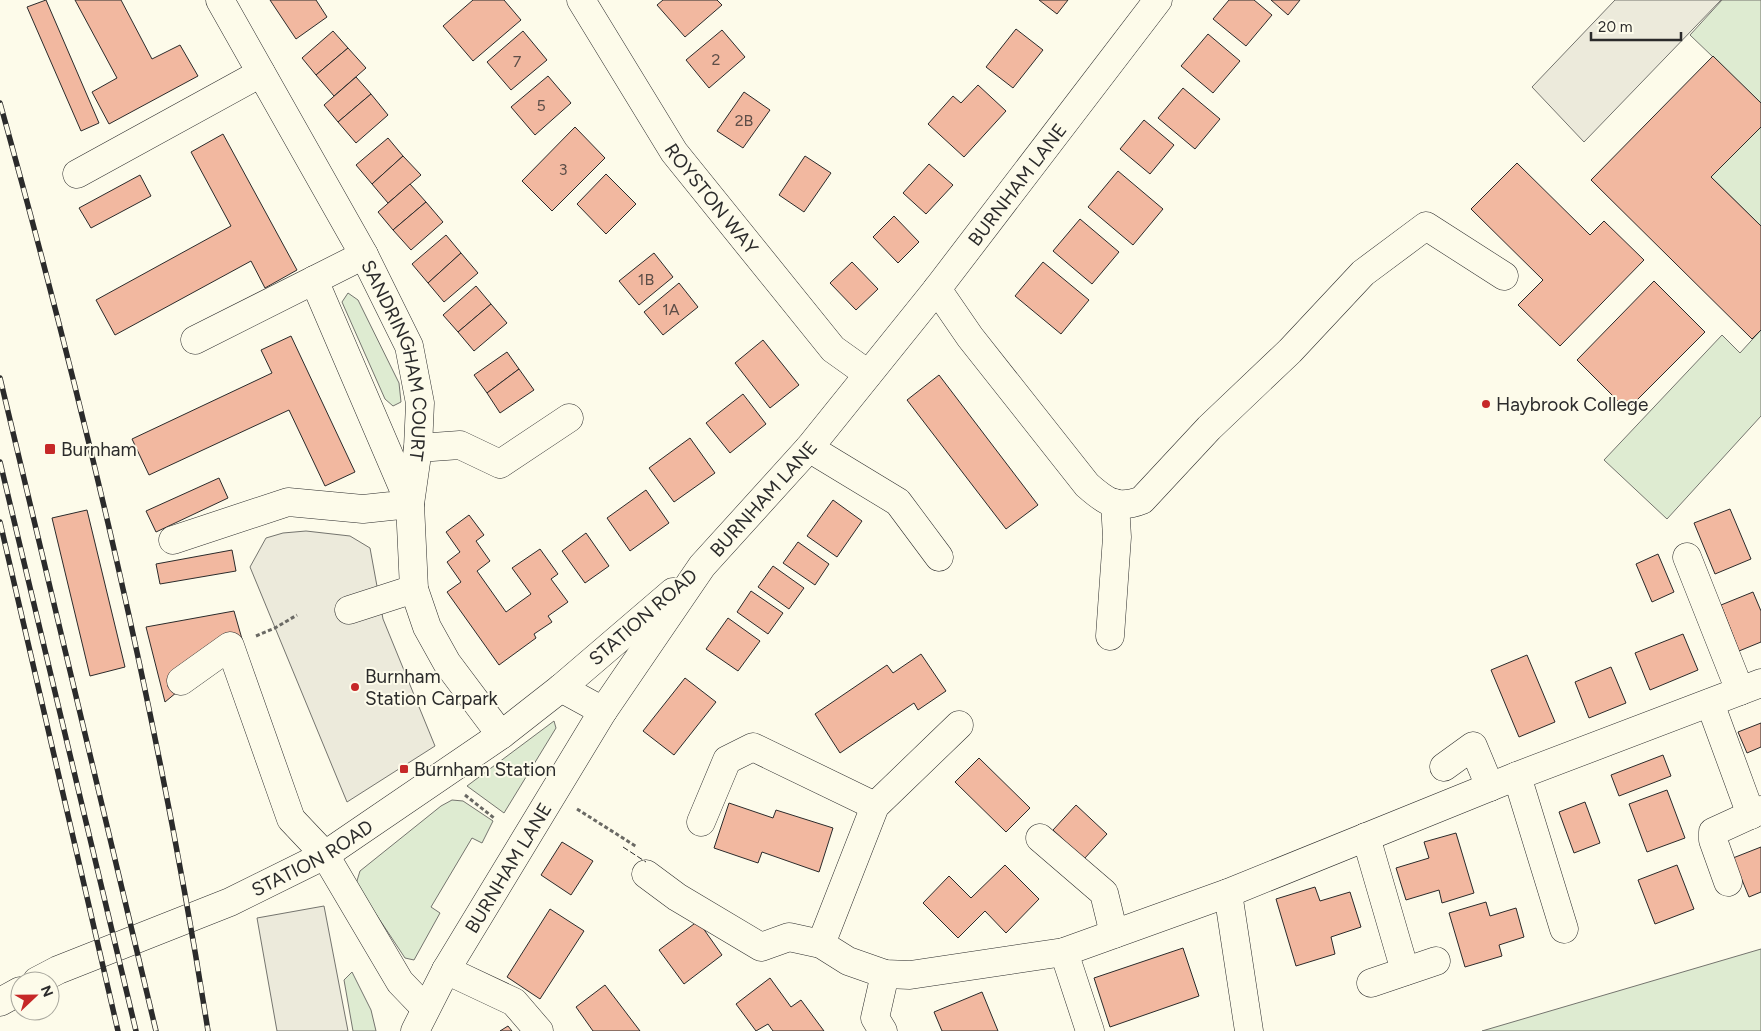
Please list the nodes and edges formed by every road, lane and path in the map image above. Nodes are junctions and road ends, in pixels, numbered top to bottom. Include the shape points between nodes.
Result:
1 (220, 0) edge
2 (581, 0) edge
3 (1158, 0) edge
4 (261, 73) junction
5 (77, 174) dead end
6 (364, 255) junction
7 (1504, 276) dead end
8 (314, 280) junction
9 (937, 289) junction
10 (195, 340) dead end
11 (868, 374) junction
12 (569, 418) dead end
13 (418, 448) junction
14 (809, 448) junction
15 (410, 504) junction
16 (1115, 504) junction
17 (173, 540) dead end
18 (939, 557) dead end
19 (1687, 557) dead end
20 (702, 566) junction
21 (414, 589) junction
22 (348, 610) dead end
23 (297, 615) dead end
24 (275, 628) dead end
25 (1110, 636) dead end
26 (181, 681) dead end
27 (1750, 687) edge
28 (561, 688) junction
29 (1710, 702) junction
30 (603, 711) junction
31 (959, 725) dead end
32 (501, 734) junction
33 (1444, 767) dead end
34 (441, 776) junction
35 (1517, 776) junction
36 (1490, 787) junction
37 (874, 806) junction
38 (1756, 812) edge
39 (494, 818) dead end
40 (701, 822) dead end
41 (1366, 837) junction
42 (1040, 838) dead end
43 (325, 855) junction
44 (646, 874) dead end
45 (1728, 882) dead end
46 (1228, 893) junction
47 (1564, 929) dead end
48 (1114, 934) junction
49 (821, 944) junction
50 (1064, 952) junction
51 (1436, 961) dead end
52 (446, 970) junction
53 (56, 971) edge
54 (1405, 971) junction
55 (885, 974) junction
56 (1372, 983) dead end
57 (420, 1019) edge
58 (539, 1031) edge
59 (883, 1031) edge
60 (1090, 1031) edge
61 (1249, 1031) edge

1 - 4 street, SANDRINGHAM COURT
2 - 11 street, ROYSTON WAY via 674,152 833,348
3 - 9 street, BURNHAM LANE
4 - 5 street
4 - 6 street, SANDRINGHAM COURT
6 - 8 street
6 - 13 street, SANDRINGHAM COURT via 409,346 420,403
7 - 16 street via 1426,226 1363,273 1142,500 1128,506
8 - 10 street
8 - 15 street
9 - 11 street, BURNHAM LANE
9 - 16 street via 970,337 1088,485 1103,499
11 - 14 street, BURNHAM LANE
12 - 13 street via 500,464 460,445
13 - 15 street, SANDRINGHAM COURT
14 - 18 street via 898,502
14 - 20 street, BURNHAM LANE
15 - 17 street via 363,509 288,502
15 - 21 street, SANDRINGHAM COURT
16 - 25 street via 1118,537
19 - 27 street
20 - 28 street, STATION ROAD
20 - 30 street, BURNHAM LANE
21 - 22 street
21 - 32 street, SANDRINGHAM COURT via 428,627 447,663
23 - 24 path
26 - 43 street via 230,646 291,819
27 - 29 street
28 - 30 street
28 - 32 street, STATION ROAD
29 - 35 street
29 - 38 street
30 - 52 street, BURNHAM LANE
31 - 37 street
32 - 34 street, STATION ROAD
33 - 36 street via 1473,746
34 - 39 path
34 - 43 street, STATION ROAD
35 - 36 street
35 - 47 street
36 - 41 street
37 - 40 street via 753,747 727,760
37 - 49 street
38 - 45 street via 1713,832 1712,840
41 - 46 street
41 - 54 street
42 - 48 street via 1104,893
43 - 53 street, STATION ROAD via 230,902
43 - 57 street
44 - 49 street via 761,947 789,937
46 - 48 street
46 - 61 street
48 - 50 street
49 - 55 street via 848,961
50 - 55 street via 910,974
50 - 60 street
51 - 54 street
52 - 57 street, BURNHAM LANE
52 - 58 street via 514,1002
54 - 56 street
55 - 59 street via 875,1018

